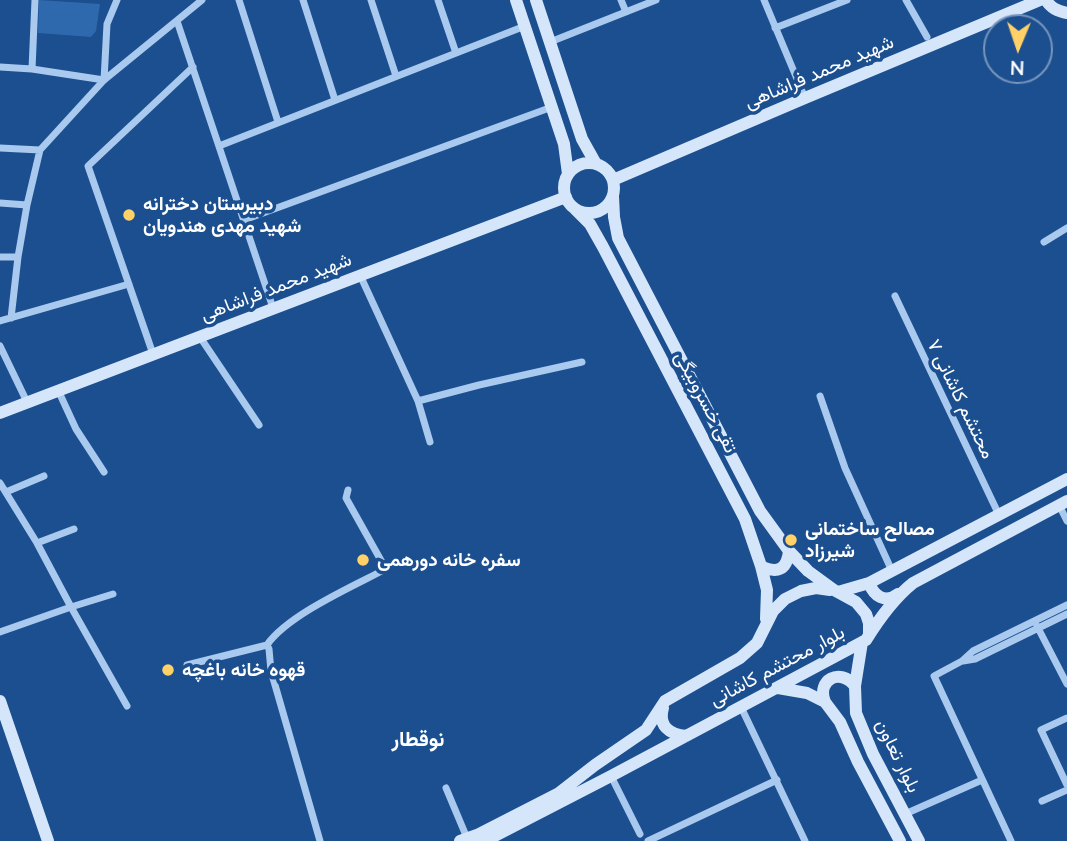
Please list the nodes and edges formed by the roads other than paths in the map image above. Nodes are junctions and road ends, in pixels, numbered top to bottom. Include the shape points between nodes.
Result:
1 (35, 0) edge
2 (117, 0) edge
3 (202, 0) edge
4 (239, 0) edge
5 (303, 0) edge
6 (371, 0) edge
7 (438, 0) edge
8 (516, 0) edge
9 (536, 0) edge
10 (621, 0) edge
11 (656, 0) edge
12 (764, 0) edge
13 (847, 0) edge
14 (906, 0) edge
15 (1040, 0) edge
16 (1046, 0) edge
17 (626, 12) junction
18 (1067, 13) edge
19 (177, 21) junction
20 (525, 26) junction
21 (775, 28) junction
22 (927, 37) dead end
23 (550, 42) junction
24 (456, 53) junction
25 (0, 67) edge
26 (193, 67) junction
27 (32, 69) junction
28 (396, 76) junction
29 (104, 80) junction
30 (805, 97) junction
31 (335, 100) junction
32 (552, 107) junction
33 (278, 122) junction
34 (219, 146) junction
35 (0, 148) edge
36 (40, 150) junction
37 (596, 164) junction
38 (568, 174) junction
39 (613, 180) junction
40 (613, 195) junction
41 (566, 197) junction
42 (0, 204) edge
43 (27, 205) junction
44 (575, 209) junction
45 (244, 220) junction
46 (1067, 228) edge
47 (1044, 242) dead end
48 (0, 257) edge
49 (18, 257) junction
50 (360, 275) junction
51 (129, 284) junction
52 (895, 296) dead end
53 (273, 308) junction
54 (11, 318) junction
55 (0, 321) edge
56 (200, 337) junction
57 (0, 346) edge
58 (153, 354) junction
59 (582, 362) dead end
60 (10, 367) junction
61 (0, 370) edge
62 (58, 390) junction
63 (820, 396) dead end
64 (418, 401) junction
65 (27, 402) junction
66 (0, 413) edge
67 (259, 425) dead end
68 (430, 442) dead end
69 (104, 472) dead end
70 (44, 477) dead end
71 (1067, 479) edge
72 (0, 483) edge
73 (348, 489) dead end
74 (6, 492) junction
75 (1063, 503) edge
76 (999, 515) junction
77 (1067, 521) edge
78 (74, 529) dead end
79 (37, 543) junction
80 (789, 551) junction
81 (761, 566) junction
82 (892, 571) junction
83 (869, 583) junction
84 (836, 591) junction
85 (900, 593) junction
86 (113, 594) dead end
87 (1067, 605) edge
88 (71, 607) junction
89 (1067, 614) edge
90 (1036, 624) junction
91 (766, 626) junction
92 (0, 632) edge
93 (864, 641) junction
94 (267, 645) junction
95 (187, 665) dead end
96 (1067, 684) edge
97 (855, 686) junction
98 (777, 688) junction
99 (0, 701) edge
100 (665, 701) junction
101 (825, 702) junction
102 (127, 706) dead end
103 (741, 707) junction
104 (1067, 718) edge
105 (686, 736) junction
106 (595, 765) junction
107 (608, 778) junction
108 (777, 780) junction
109 (982, 780) junction
110 (446, 788) dead end
111 (1067, 788) edge
112 (1042, 801) dead end
113 (905, 814) junction
114 (640, 834) dead end
115 (464, 840) edge
116 (488, 840) edge
117 (801, 840) edge
118 (48, 841) edge
119 (320, 841) edge
120 (648, 841) edge
121 (900, 841) edge
122 (919, 841) edge
123 (1011, 841) edge

1 - 27 street
2 - 29 street via 107,24
3 - 19 street
4 - 33 street
5 - 31 street
6 - 28 street
7 - 24 street
8 - 20 main road
9 - 23 main road
10 - 17 street
11 - 17 street
12 - 21 street
13 - 21 street
14 - 22 street
15 - 30 main road, شهید محمد فراشاهی
16 - 18 main road
17 - 23 street
19 - 26 street
19 - 29 street
20 - 24 street
20 - 32 main road
21 - 30 street
23 - 37 main road via 582,139
24 - 28 street
25 - 27 street
26 - 34 street
26 - 51 street via 88,166
27 - 29 street
28 - 31 street
29 - 36 street
30 - 39 main road, شهید محمد فراشاهی
31 - 33 street
32 - 38 main road
32 - 45 street
33 - 34 street
34 - 45 street
35 - 36 street
36 - 43 street
37 - 38 main road via 581,164
37 - 39 main road
38 - 41 main road
39 - 40 main road
40 - 44 main road via 597,212
40 - 80 main road, تقی خسروبیگی via 618,238 760,511
41 - 44 main road
41 - 50 main road, شهید محمد فراشاهی
42 - 43 street
43 - 49 street
44 - 81 main road, تقی خسروبیگی via 603,247 745,519
45 - 53 street
46 - 47 street
48 - 49 street
49 - 54 street
50 - 53 main road, شهید محمد فراشاهی
50 - 64 street
51 - 54 street
51 - 58 street
52 - 76 street, محتشم کاشانی ۷
53 - 56 main road, شهید محمد فراشاهی
54 - 55 street
56 - 58 main road, شهید محمد فراشاهی
56 - 67 street
57 - 60 street
58 - 62 main road, شهید محمد فراشاهی
59 - 64 street
60 - 61 street
60 - 65 street
62 - 65 main road, شهید محمد فراشاهی
62 - 69 street
63 - 82 street via 845,468
64 - 68 street
65 - 66 main road, شهید محمد فراشاهی
70 - 74 street
71 - 76 main road, بلوار محتشم کاشانی
72 - 74 street
73 - 94 street via 346,498 383,564 382,571 275,633
74 - 79 street
75 - 77 street
75 - 85 main road, بلوار محتشم کاشانی
76 - 82 main road, بلوار محتشم کاشانی
78 - 79 street
79 - 88 street
80 - 81 main road via 788,562 780,569 770,571
80 - 84 main road, تقی خسروبیگی
81 - 91 main road, تقی خسروبیگی via 767,590
82 - 83 main road, بلوار محتشم کاشانی
83 - 84 main road, بلوار محتشم کاشانی
83 - 85 main road via 872,591 886,599
84 - 91 main road, بلوار محتشم کاشانی via 801,591 785,599
84 - 93 main road, تقی خسروبیگی via 866,614 870,631
85 - 93 main road, بلوار محتشم کاشانی
86 - 88 street
87 - 90 street
88 - 92 street
88 - 102 street
89 - 90 street
90 - 96 street
90 - 109 street via 972,651 933,676
91 - 100 main road, بلوار محتشم کاشانی via 757,643 740,658
93 - 97 main road, بلوار تعاون
93 - 98 main road, بلوار محتشم کاشانی
94 - 95 street
94 - 119 street
97 - 101 main road via 842,676 831,678 822,692
97 - 113 main road, بلوار تعاون via 856,713
98 - 101 main road via 807,693
98 - 103 main road, بلوار محتشم کاشانی
99 - 118 main road
100 - 105 main road via 661,713 666,729
100 - 106 main road, بلوار محتشم کاشانی via 646,730
101 - 121 main road, بلوار تعاون via 840,722
103 - 105 main road, بلوار محتشم کاشانی
103 - 108 street
104 - 111 street via 1041,730
105 - 107 main road, بلوار محتشم کاشانی
106 - 107 main road via 593,776
106 - 115 main road, بلوار محتشم کاشانی via 559,793
107 - 114 street
107 - 116 main road, بلوار محتشم کاشانی
108 - 117 street
108 - 120 street
109 - 113 street
109 - 123 street
110 - 115 street
111 - 112 street
113 - 122 main road, بلوار تعاون

